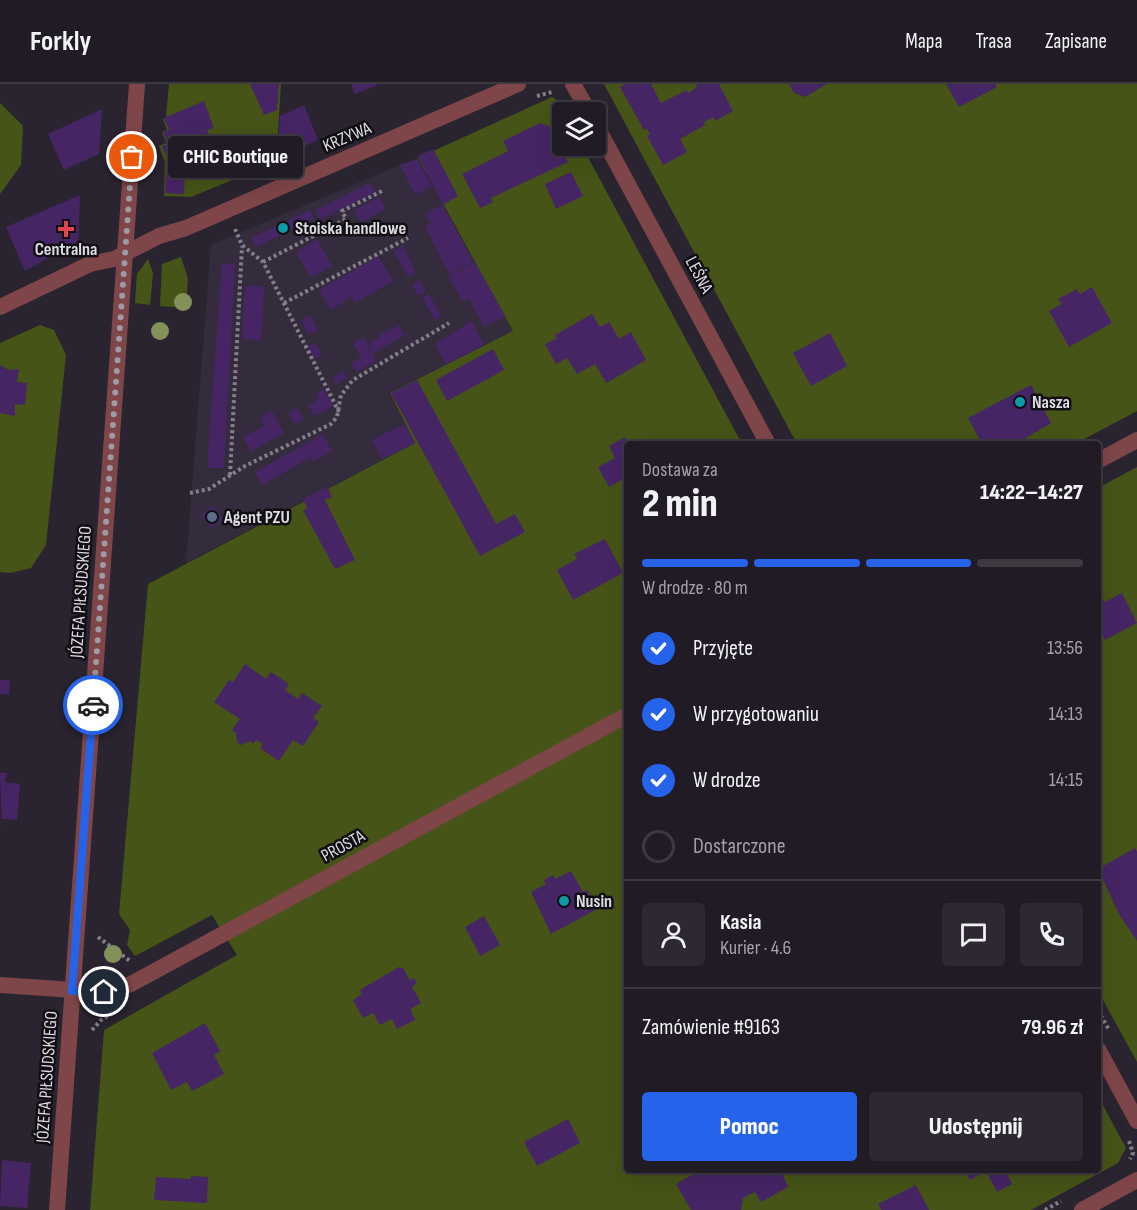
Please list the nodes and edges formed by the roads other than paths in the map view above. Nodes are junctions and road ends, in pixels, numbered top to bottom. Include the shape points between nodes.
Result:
1 (137, 84) edge
2 (518, 84) edge
3 (573, 84) edge
4 (583, 102) edge
5 (606, 144) edge
6 (125, 253) junction
7 (0, 307) edge
8 (1137, 440) edge
9 (766, 441) edge
10 (1101, 459) edge
11 (624, 717) edge
12 (0, 985) edge
13 (72, 991) junction
14 (1101, 1055) edge
15 (1137, 1121) edge
16 (1137, 1180) edge
17 (57, 1210) edge
18 (1082, 1210) edge

1 - 6 street, JÓZEFA PIŁSUDSKIEGO
2 - 6 street, KRZYWA
3 - 4 street
5 - 9 street, LEŚNA
6 - 7 street, KRZYWA via 90,264
6 - 13 street, JÓZEFA PIŁSUDSKIEGO
8 - 10 street
11 - 13 street, PROSTA via 131,984 109,991
12 - 13 street, PROSTA
13 - 17 street, JÓZEFA PIŁSUDSKIEGO
14 - 15 street
16 - 18 street

